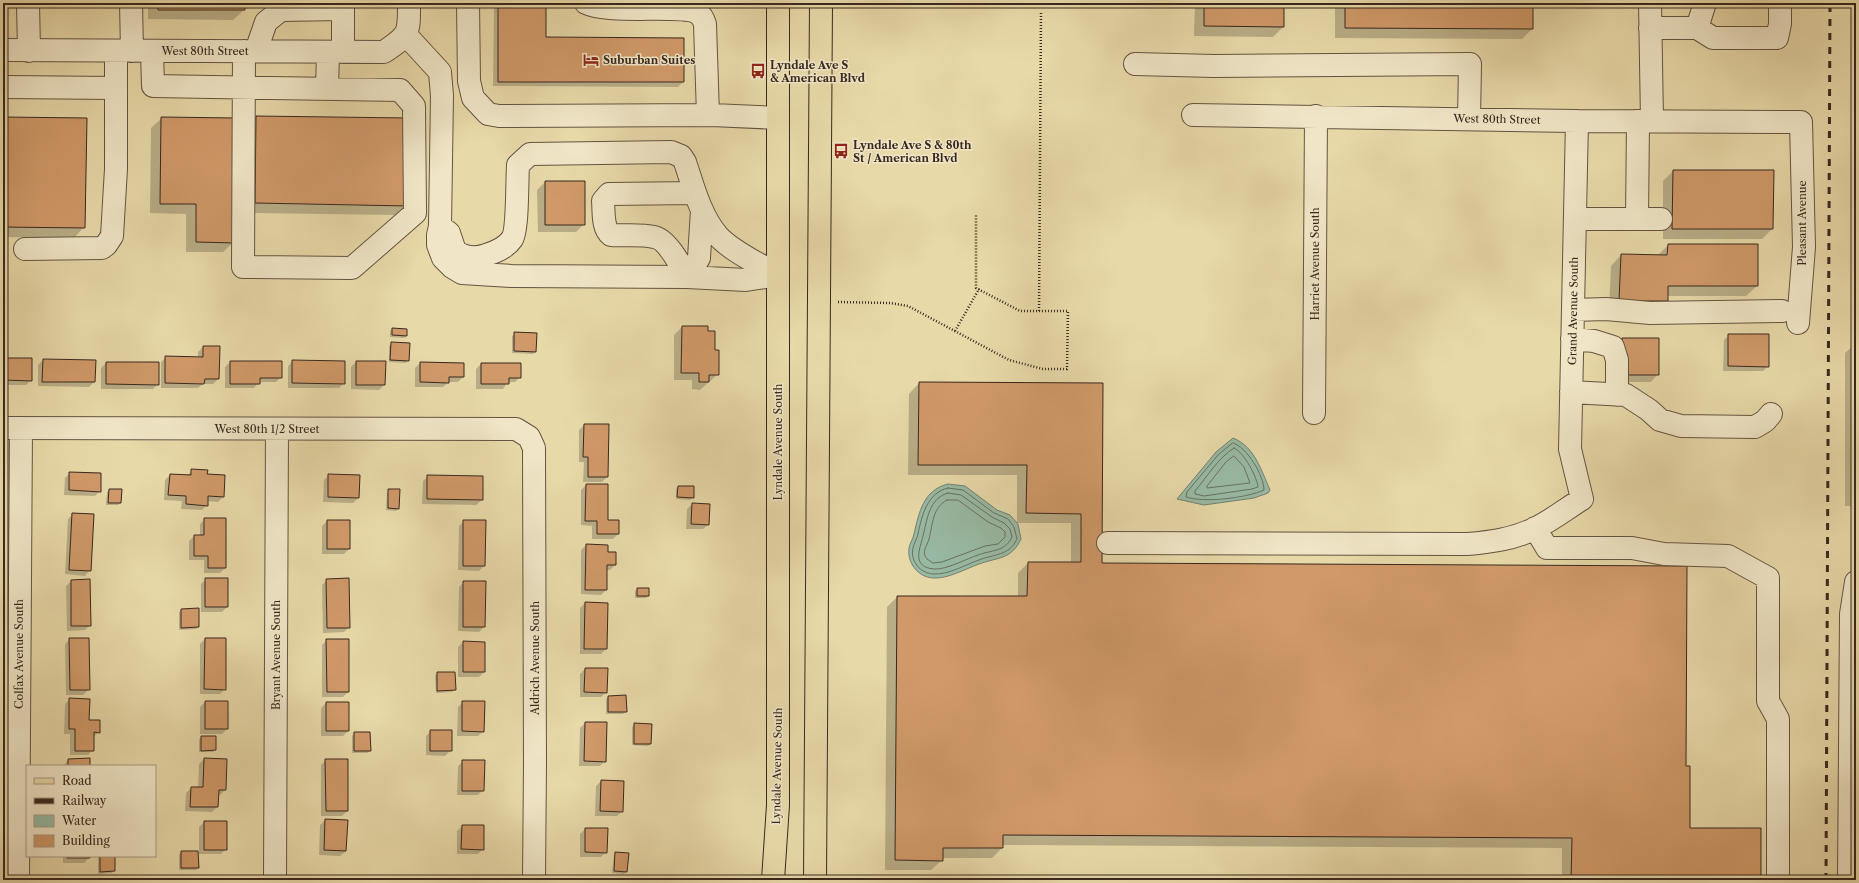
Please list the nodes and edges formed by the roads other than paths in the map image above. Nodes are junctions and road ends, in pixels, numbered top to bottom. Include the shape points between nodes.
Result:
1 (28, 3) edge
2 (131, 3) edge
3 (410, 3) edge
4 (468, 3) edge
5 (586, 3) edge
6 (764, 3) edge
7 (778, 3) edge
8 (821, 3) edge
9 (832, 3) edge
10 (1650, 3) edge
11 (1705, 3) edge
12 (1780, 3) edge
13 (343, 6) edge
14 (1650, 28) junction
15 (1697, 28) junction
16 (821, 29) junction
17 (778, 36) junction
18 (404, 37) junction
19 (3, 50) edge
20 (29, 50) junction
21 (133, 51) junction
22 (250, 51) junction
23 (335, 52) junction
24 (1135, 64) dead end
25 (3, 87) edge
26 (244, 87) junction
27 (116, 88) junction
28 (327, 89) junction
29 (708, 115) junction
30 (1193, 115) dead end
31 (1316, 116) junction
32 (778, 118) junction
33 (1469, 119) junction
34 (1577, 121) junction
35 (1645, 121) junction
36 (1801, 122) joint
37 (699, 201) junction
38 (1661, 218) dead end
39 (1575, 219) junction
40 (1637, 219) junction
41 (440, 226) junction
42 (25, 249) dead end
43 (778, 275) junction
44 (688, 277) junction
45 (1573, 310) junction
46 (1572, 339) junction
47 (1571, 392) junction
48 (1617, 395) junction
49 (1314, 413) dead end
50 (1771, 414) dead end
51 (12, 428) edge
52 (277, 430) junction
53 (529, 437) joint
54 (1535, 528) junction
55 (1108, 543) dead end
56 (1856, 582) edge
57 (1853, 633) edge
58 (18, 880) edge
59 (274, 880) edge
60 (534, 880) edge
61 (773, 880) edge
62 (815, 880) edge
63 (1778, 880) edge
64 (1849, 880) edge

1 - 20 street
2 - 21 street
3 - 18 street via 409,30
4 - 29 street via 469,81 473,98 488,114
5 - 29 street via 599,8 699,13 705,24
6 - 17 main road
7 - 17 main road, Lyndale Avenue South
8 - 16 main road
9 - 16 main road
10 - 14 street
11 - 15 street
12 - 15 street via 1777,38 1713,38
13 - 22 street via 281,10 266,22
13 - 23 street
14 - 15 street
14 - 35 street
16 - 62 main road
17 - 32 main road, Lyndale Avenue South
18 - 23 street, West 80th Street via 384,52
18 - 41 street via 440,72
19 - 20 street, West 80th Street
20 - 21 street, West 80th Street
21 - 22 street, West 80th Street
21 - 26 street via 152,86
21 - 27 street
22 - 23 street, West 80th Street
22 - 26 street
23 - 28 street
24 - 33 street via 1470,64
25 - 27 street
26 - 28 street
26 - 28 street via 243,267 352,268 415,213 414,106 400,90
27 - 42 street via 116,169 112,236 102,248
29 - 32 street
30 - 31 street, West 80th Street
31 - 33 street, West 80th Street
31 - 49 street, Harriet Avenue South
32 - 43 main road, Lyndale Avenue South
33 - 34 street, West 80th Street
34 - 35 street, West 80th Street
34 - 39 street, Grand Avenue South
35 - 36 street, West 80th Street
35 - 40 street
36 - 45 street, Pleasant Avenue via 1804,247 1790,317 1650,313 1606,309
37 - 41 street via 685,162 681,156 671,152 530,154 518,165 514,234 506,245 497,252 478,258 468,258 455,251 449,234
37 - 43 street via 718,236 742,254
37 - 44 street via 699,258
37 - 44 street via 612,193 603,201 607,232 620,236 655,237 663,241
38 - 40 street
39 - 40 street
39 - 45 street, Grand Avenue South
41 - 44 street via 438,246 443,258 462,273 512,276
43 - 44 street via 746,280
43 - 61 main road, Lyndale Avenue South via 778,805
45 - 46 street, Grand Avenue South
46 - 47 street, Grand Avenue South
46 - 48 street via 1594,341 1613,347 1617,360
47 - 48 street
47 - 54 street, Grand Avenue South via 1570,449 1582,499
48 - 50 street via 1626,395 1660,420 1681,426 1755,427
51 - 52 street, West 80th 1/2 Street
51 - 58 street, Colfax Avenue South
52 - 53 street, West 80th 1/2 Street via 516,429
52 - 59 street, Bryant Avenue South
53 - 60 street, Aldrich Avenue South via 534,448
54 - 55 street via 1500,540 1468,544
54 - 63 street via 1547,548 1632,548 1664,554 1728,556 1768,578 1768,701 1778,719
56 - 57 street via 1851,614
57 - 64 street

